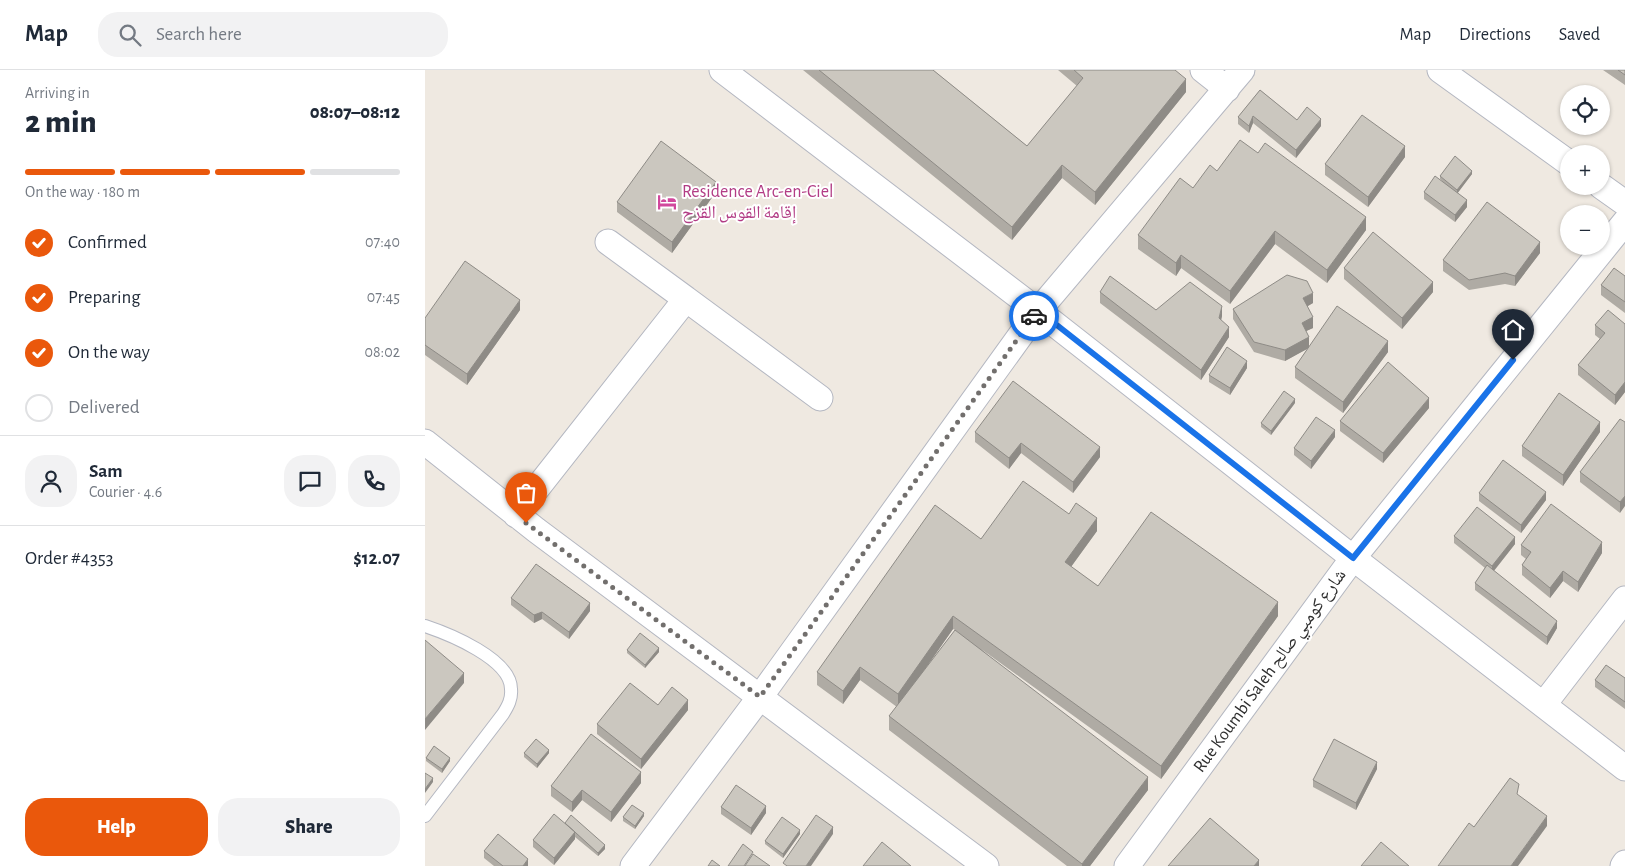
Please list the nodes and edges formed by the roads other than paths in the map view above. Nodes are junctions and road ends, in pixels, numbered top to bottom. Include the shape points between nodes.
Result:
1 (1203, 70) edge
2 (1440, 70) edge
3 (737, 74) edge
4 (1234, 80) edge
5 (1560, 156) edge
6 (1610, 192) edge
7 (1625, 203) edge
8 (1625, 222) edge
9 (608, 242) dead end
10 (686, 299) junction
11 (1039, 311) junction
12 (821, 398) dead end
13 (425, 442) edge
14 (516, 515) junction
15 (1353, 558) junction
16 (1625, 599) edge
17 (425, 626) edge
18 (760, 697) junction
19 (1544, 704) junction
20 (1625, 768) edge
21 (425, 816) edge
22 (1625, 863) edge
23 (633, 866) edge
24 (987, 866) edge
25 (1127, 866) edge
26 (1623, 866) edge

1 - 4 street
2 - 5 street
3 - 11 street
4 - 11 street
6 - 7 street
8 - 15 street, Rue Koumbi Saleh شارع كومبي صالح
9 - 10 street
10 - 12 street
10 - 14 street
11 - 15 street
11 - 18 street
13 - 14 street
14 - 18 street
15 - 19 street
15 - 25 street, Rue Koumbi Saleh شارع كومبي صالح
16 - 19 street
17 - 21 lane via 473,647 493,660 507,675 512,688 510,702 503,714
18 - 23 street
18 - 24 street
19 - 20 street
22 - 26 street

